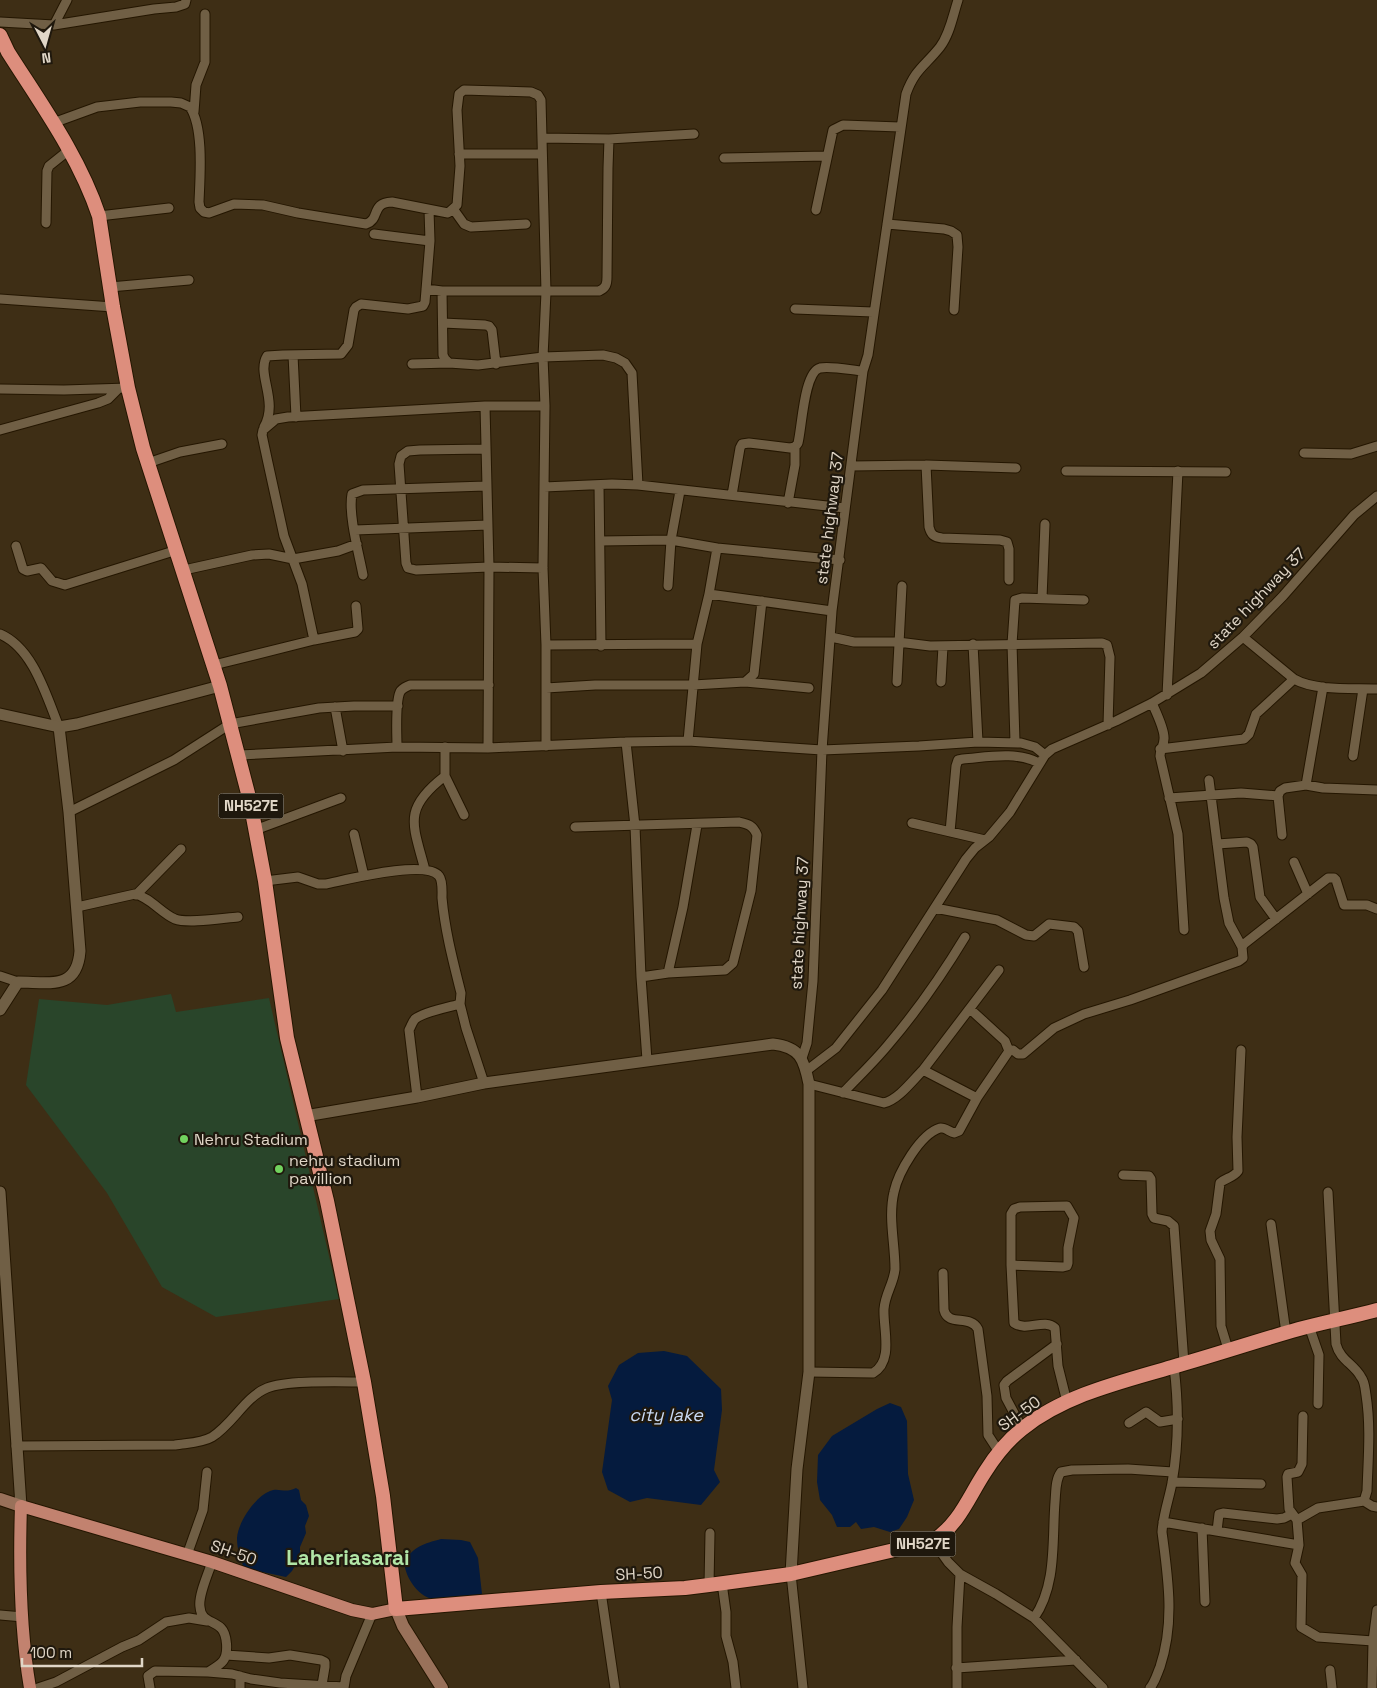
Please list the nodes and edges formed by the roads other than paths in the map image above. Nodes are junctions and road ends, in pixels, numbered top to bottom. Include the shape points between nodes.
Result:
1 (67, 0) edge
2 (186, 0) edge
3 (958, 0) edge
4 (205, 14) dead end
5 (0, 22) edge
6 (54, 25) junction
7 (0, 35) edge
8 (194, 113) junction
9 (53, 123) junction
10 (900, 128) junction
11 (694, 134) dead end
12 (542, 138) junction
13 (610, 139) junction
14 (69, 150) junction
15 (459, 154) junction
16 (542, 154) junction
17 (827, 156) junction
18 (724, 158) dead end
19 (169, 208) dead end
20 (429, 210) junction
21 (454, 210) junction
22 (816, 210) dead end
23 (99, 216) junction
24 (46, 223) dead end
25 (526, 224) dead end
26 (887, 224) junction
27 (374, 234) dead end
28 (430, 241) junction
29 (189, 280) dead end
30 (110, 287) junction
31 (426, 289) junction
32 (442, 291) junction
33 (546, 292) junction
34 (0, 299) edge
35 (112, 307) junction
36 (795, 308) dead end
37 (954, 310) dead end
38 (873, 312) junction
39 (443, 323) junction
40 (293, 355) junction
41 (543, 357) junction
42 (449, 363) junction
43 (412, 364) dead end
44 (496, 364) junction
45 (863, 371) junction
46 (123, 388) junction
47 (0, 389) edge
48 (485, 406) junction
49 (545, 406) junction
50 (296, 416) junction
51 (0, 430) edge
52 (263, 430) junction
53 (222, 444) dead end
54 (1377, 446) edge
55 (795, 447) junction
56 (485, 449) junction
57 (1304, 454) dead end
58 (148, 463) junction
59 (926, 465) junction
60 (851, 466) junction
61 (1016, 468) dead end
62 (1178, 470) junction
63 (1066, 471) dead end
64 (1226, 472) dead end
65 (599, 485) junction
66 (638, 485) junction
67 (486, 486) junction
68 (544, 487) junction
69 (402, 488) junction
70 (680, 490) junction
71 (732, 495) junction
72 (1377, 496) edge
73 (788, 503) junction
74 (845, 508) junction
75 (1045, 524) dead end
76 (488, 525) junction
77 (403, 528) junction
78 (354, 530) junction
79 (671, 540) junction
80 (600, 541) junction
81 (357, 544) junction
82 (16, 546) dead end
83 (716, 548) junction
84 (177, 550) junction
85 (293, 559) junction
86 (840, 560) junction
87 (489, 567) junction
88 (543, 568) junction
89 (184, 570) junction
90 (363, 575) dead end
91 (1009, 580) dead end
92 (668, 586) dead end
93 (902, 586) dead end
94 (709, 594) junction
95 (1042, 598) junction
96 (1084, 600) dead end
97 (762, 602) junction
98 (356, 606) dead end
99 (832, 611) junction
100 (0, 634) edge
101 (1243, 637) junction
102 (831, 638) junction
103 (314, 640) junction
104 (898, 642) junction
105 (697, 644) junction
106 (973, 644) junction
107 (1012, 644) junction
108 (546, 645) junction
109 (601, 646) junction
110 (943, 646) junction
111 (214, 665) junction
112 (1294, 679) junction
113 (746, 682) junction
114 (897, 682) dead end
115 (941, 682) dead end
116 (489, 685) junction
117 (693, 685) junction
118 (220, 686) junction
119 (1323, 687) junction
120 (546, 688) junction
121 (810, 688) dead end
122 (1363, 689) junction
123 (1377, 689) edge
124 (1167, 695) junction
125 (1152, 703) junction
126 (398, 706) junction
127 (336, 707) junction
128 (0, 714) edge
129 (230, 724) junction
130 (1108, 725) junction
131 (60, 727) junction
132 (688, 741) junction
133 (626, 742) junction
134 (978, 742) junction
135 (1015, 742) junction
136 (546, 746) junction
137 (396, 747) junction
138 (444, 748) junction
139 (488, 748) junction
140 (1160, 749) junction
141 (822, 750) junction
142 (343, 751) junction
143 (238, 754) junction
144 (1045, 755) junction
145 (1352, 756) dead end
146 (1039, 764) junction
147 (445, 776) junction
148 (1209, 780) dead end
149 (1306, 785) junction
150 (1377, 790) edge
151 (1211, 794) junction
152 (1278, 796) junction
153 (341, 798) dead end
154 (1169, 798) junction
155 (69, 812) junction
156 (464, 815) dead end
157 (912, 823) dead end
158 (697, 825) junction
159 (634, 826) junction
160 (574, 827) dead end
161 (255, 830) junction
162 (950, 832) junction
163 (354, 834) dead end
164 (1282, 835) dead end
165 (985, 840) junction
166 (1217, 844) junction
167 (181, 849) dead end
168 (1294, 862) dead end
169 (425, 870) junction
170 (364, 876) junction
171 (265, 881) junction
172 (1308, 894) junction
173 (136, 895) junction
174 (77, 907) junction
175 (935, 908) junction
176 (1377, 909) edge
177 (238, 917) dead end
178 (1276, 919) junction
179 (1184, 930) dead end
180 (965, 937) dead end
181 (1242, 947) junction
182 (1084, 967) dead end
183 (999, 970) dead end
184 (668, 974) junction
185 (0, 976) edge
186 (642, 977) junction
187 (18, 982) junction
188 (460, 1004) junction
189 (970, 1009) junction
190 (0, 1010) edge
191 (1242, 1050) dead end
192 (1009, 1051) junction
193 (802, 1058) junction
194 (647, 1060) junction
195 (806, 1070) junction
196 (923, 1070) junction
197 (484, 1083) junction
198 (809, 1084) junction
199 (843, 1093) junction
200 (417, 1098) junction
201 (977, 1098) junction
202 (305, 1116) junction
203 (1123, 1175) dead end
204 (0, 1192) edge
205 (1328, 1192) dead end
206 (1271, 1224) dead end
207 (1011, 1265) junction
208 (943, 1272) dead end
209 (1377, 1310) edge
210 (1334, 1321) junction
211 (1309, 1326) junction
212 (1286, 1333) junction
213 (1057, 1344) junction
214 (1228, 1349) junction
215 (1179, 1365) junction
216 (809, 1372) junction
217 (364, 1382) junction
218 (1067, 1402) junction
219 (1318, 1404) dead end
220 (1303, 1416) dead end
221 (1178, 1420) junction
222 (1129, 1423) dead end
223 (1022, 1428) junction
224 (16, 1446) junction
225 (999, 1452) junction
226 (207, 1472) dead end
227 (1173, 1472) junction
228 (1172, 1482) junction
229 (1260, 1484) dead end
230 (0, 1499) edge
231 (1364, 1501) junction
232 (21, 1506) junction
233 (1377, 1507) edge
234 (1295, 1517) junction
235 (1163, 1522) junction
236 (1202, 1528) junction
237 (1217, 1531) junction
238 (710, 1533) dead end
239 (933, 1541) junction
240 (1299, 1545) junction
241 (187, 1555) junction
242 (212, 1562) junction
243 (791, 1574) junction
244 (960, 1574) junction
245 (716, 1584) junction
246 (601, 1592) junction
247 (1205, 1602) dead end
248 (396, 1609) junction
249 (1377, 1610) edge
250 (372, 1614) junction
251 (0, 1615) edge
252 (23, 1617) junction
253 (1034, 1618) junction
254 (207, 1621) junction
255 (1373, 1641) junction
256 (226, 1655) junction
257 (1076, 1660) junction
258 (956, 1668) junction
259 (1330, 1670) dead end
260 (208, 1672) junction
261 (240, 1676) junction
262 (322, 1685) junction
263 (344, 1687) edge
264 (30, 1688) edge
265 (38, 1688) edge
266 (150, 1688) edge
267 (240, 1688) edge
268 (442, 1688) edge
269 (616, 1688) edge
270 (736, 1688) edge
271 (803, 1688) edge
272 (957, 1688) edge
273 (1103, 1688) edge
274 (1150, 1688) edge
275 (1332, 1688) edge
276 (1372, 1688) edge

1 - 6 street
2 - 6 street via 185,4 176,7
3 - 10 street, state highway 37 via 945,39 910,82
4 - 8 street via 205,56 196,85
5 - 6 street
7 - 9 highway, NH527E
8 - 9 street via 181,103 140,102 93,108
8 - 20 street via 200,157 199,202 204,212 234,204 263,205 366,224 385,202
9 - 14 highway, NH527E
10 - 17 street via 843,125 833,130
10 - 26 street, state highway 37
11 - 13 street
12 - 13 street
12 - 15 street via 541,100 538,95 464,90 457,99
12 - 16 street
13 - 33 street via 607,284 599,291
14 - 23 highway, NH527E
14 - 24 street via 47,171
15 - 16 street
15 - 21 street via 457,205
16 - 33 street
17 - 18 street
17 - 22 street
19 - 23 street
20 - 21 street via 448,213
20 - 28 street
21 - 25 street via 468,226
23 - 30 highway, NH527E
26 - 37 street via 944,229 957,235
26 - 38 street, state highway 37
27 - 28 street
28 - 31 street
29 - 30 street
30 - 35 highway, NH527E
31 - 32 street
31 - 40 street via 425,302 418,308 356,306 348,345 341,354
32 - 33 street
32 - 39 street
33 - 41 street
34 - 35 street
35 - 46 highway, NH527E
36 - 38 street
38 - 45 street, state highway 37
39 - 42 street via 443,355
39 - 44 street via 489,326
40 - 50 street
40 - 52 street via 267,356 264,362 270,406
41 - 44 street
41 - 49 street
41 - 66 street via 603,355 625,363 632,374
42 - 43 street
42 - 44 street
45 - 55 street via 815,370 807,385 800,435
45 - 60 street, state highway 37
46 - 47 street
46 - 51 street via 98,403
46 - 58 highway, NH527E
48 - 49 street
48 - 50 street
48 - 56 street
49 - 68 street
50 - 52 street via 276,419
52 - 85 street via 284,536
53 - 58 street via 180,452
54 - 57 street via 1351,454
55 - 71 street via 742,444
55 - 73 street via 796,465
56 - 67 street
56 - 69 street via 408,451 401,456 399,464
58 - 84 highway, NH527E
59 - 60 street
59 - 61 street
59 - 91 street via 931,534 942,538 1007,542
60 - 74 street, state highway 37
62 - 63 street
62 - 64 street
62 - 124 street
65 - 66 street
65 - 68 street
65 - 80 street
66 - 70 street
67 - 69 street
67 - 76 street
68 - 88 street
69 - 77 street
69 - 78 street via 363,490 352,494
70 - 71 street
70 - 79 street
71 - 73 street
72 - 101 street, state highway 37 via 1354,515
73 - 74 street
74 - 86 street, state highway 37
75 - 95 street
76 - 77 street
76 - 87 street
77 - 78 street
77 - 87 street via 406,563 411,570
78 - 81 street
79 - 80 street
79 - 83 street
79 - 92 street
80 - 109 street
81 - 85 street
81 - 90 street
82 - 84 street via 23,569 41,568 52,581 65,585
83 - 86 street
83 - 94 street
84 - 89 highway, NH527E
85 - 89 street via 269,554 252,555
85 - 103 street
86 - 99 street, state highway 37
87 - 88 street
87 - 116 street
88 - 108 street
89 - 111 highway, NH527E
93 - 104 street
94 - 97 street
94 - 105 street
95 - 96 street
95 - 107 street via 1015,600
97 - 99 street
97 - 113 street via 754,674
98 - 103 street via 359,624 355,632
99 - 102 street, state highway 37
100 - 131 street via 10,638 30,660
101 - 112 street
101 - 124 street, state highway 37 via 1201,673
102 - 104 street via 854,642
102 - 141 street, state highway 37
103 - 111 street
104 - 110 street
104 - 114 street
105 - 109 street
105 - 117 street
106 - 107 street
106 - 110 street
106 - 134 street
107 - 130 street via 1094,642 1107,645 1110,657
107 - 135 street
108 - 109 street
108 - 120 street
110 - 115 street
111 - 118 highway, NH527E
112 - 119 street via 1302,684
112 - 140 street via 1256,714 1244,739
113 - 117 street
113 - 121 street
116 - 126 street via 410,685 400,691
116 - 139 street
117 - 120 street
117 - 132 street
118 - 129 highway, NH527E
118 - 131 street
119 - 122 street
119 - 149 street
120 - 136 street
122 - 123 street
122 - 145 street
124 - 125 street, state highway 37
125 - 130 street, state highway 37
125 - 140 street via 1164,739
126 - 127 street
126 - 137 street
127 - 129 street
127 - 142 street
128 - 131 street
129 - 143 highway, NH527E
129 - 155 street via 174,760
130 - 144 street, state highway 37
131 - 155 street
132 - 133 street
132 - 141 street
133 - 136 street
133 - 159 street
134 - 135 street
134 - 141 street
135 - 144 street via 1029,744
136 - 139 street
137 - 138 street
137 - 142 street
138 - 139 street
138 - 147 street
140 - 154 street
141 - 193 street, state highway 37 via 812,980 807,1043
142 - 143 street
143 - 161 highway, NH527E
144 - 146 street, state highway 37
146 - 162 street via 1031,759 1010,756 958,760
146 - 165 street, state highway 37 via 1010,812
147 - 156 street
147 - 169 street via 431,786 414,809 417,843
148 - 151 street
149 - 150 street
149 - 152 street via 1285,788
151 - 152 street
151 - 154 street
151 - 166 street
152 - 164 street
153 - 161 street
154 - 179 street via 1178,834
155 - 174 street
157 - 162 street
158 - 159 street
158 - 184 street
158 - 184 street via 739,822 754,828 757,835 751,891 732,962 724,970
159 - 160 street
159 - 186 street
161 - 171 highway, NH527E
162 - 165 street
163 - 170 street
165 - 175 street, state highway 37 via 966,859
166 - 178 street via 1251,844 1260,897
166 - 181 street via 1226,912
167 - 173 street
168 - 172 street
169 - 170 street via 401,869
169 - 188 street via 437,874 441,882 444,921 461,993
170 - 171 street via 326,884 298,878
171 - 202 highway, NH527E via 288,1038
172 - 176 street via 1328,878 1334,878 1344,905 1368,905
172 - 178 street
173 - 174 street
173 - 177 street via 183,921
174 - 187 street via 80,951 79,965 73,976 60,982
175 - 182 street via 997,920 1026,935 1034,936 1049,924 1074,927 1078,931
175 - 195 street, state highway 37 via 882,990 850,1031 836,1048
178 - 181 street
180 - 199 street via 898,1033
181 - 192 street via 1243,958 1239,961 1084,1014 1054,1028 1023,1054
183 - 189 street
184 - 186 street
185 - 187 street
186 - 194 street
187 - 190 street
188 - 197 street
188 - 200 street via 416,1018 409,1030
189 - 192 street
189 - 196 street
191 - 214 street via 1238,1171 1220,1184 1210,1231 1220,1259 1221,1326
192 - 201 street
193 - 194 street via 794,1050 773,1044
193 - 195 street
194 - 197 street
195 - 198 street
196 - 199 street via 890,1102 876,1102
196 - 201 street
197 - 200 street
198 - 199 street
198 - 216 street
200 - 202 street
201 - 216 street via 959,1132 938,1129 920,1142 896,1185 892,1224 895,1268 894,1279 885,1297 886,1352 883,1364 873,1373
202 - 217 highway, NH527E via 327,1201
203 - 215 street via 1149,1176 1154,1218 1174,1226
204 - 224 street
205 - 210 street
206 - 212 street
207 - 207 street via 1011,1214 1014,1209 1067,1206 1074,1218 1067,1266
207 - 213 street via 1014,1323 1018,1326 1052,1325 1057,1332
208 - 225 street via 945,1316 970,1321 978,1329 987,1396 988,1435
209 - 210 highway, SH-50 / NH527E
210 - 211 highway, SH-50 / NH527E
210 - 231 street via 1338,1350 1361,1376 1370,1412
211 - 212 highway, SH-50 / NH527E
211 - 219 street via 1319,1355
212 - 214 highway, SH-50 / NH527E
213 - 218 street via 1058,1366
213 - 223 street via 1004,1385 1006,1398
214 - 215 highway, SH-50 / NH527E
215 - 218 highway, SH-50 / NH527E
215 - 221 street
216 - 243 street via 797,1469
217 - 224 street via 268,1387 257,1393 214,1436 194,1442 175,1445
217 - 248 highway, NH527E via 383,1496
218 - 223 highway, SH-50 / NH527E
220 - 234 street via 1302,1464 1298,1472 1287,1477 1289,1505
221 - 222 street via 1160,1422 1146,1412
221 - 227 street
223 - 225 highway, SH-50 / NH527E
224 - 232 street
225 - 239 highway, SH-50 / NH527E via 956,1522
226 - 241 street via 203,1510
227 - 228 street
227 - 253 street via 1061,1472 1057,1481 1051,1573 1041,1609
228 - 229 street
228 - 235 street
230 - 232 main road
231 - 233 street
231 - 234 street via 1318,1508
232 - 241 main road, SH-50
232 - 252 main road via 19,1552
234 - 237 street via 1223,1513 1219,1514
234 - 240 street
235 - 236 street
235 - 274 street via 1170,1596 1169,1623 1165,1653
236 - 237 street
236 - 247 street
237 - 240 street
238 - 245 street
239 - 243 highway, SH-50 / NH527E
239 - 244 street
240 - 255 street via 1295,1563 1302,1575 1301,1627 1318,1637
241 - 242 main road, SH-50
242 - 250 main road, SH-50 via 335,1605
242 - 254 street via 200,1601
243 - 245 highway, SH-50 / NH527E
243 - 271 street
244 - 253 street
244 - 258 street
245 - 246 highway, SH-50 / NH527E
245 - 270 street via 726,1612 726,1636
246 - 248 highway, SH-50 / NH527E
246 - 269 street
248 - 250 main road, SH-50
248 - 268 main road via 403,1626
249 - 255 street
250 - 263 street
251 - 252 street
252 - 264 main road
253 - 257 street
254 - 256 street via 220,1627 224,1633
254 - 265 street via 189,1618 166,1622 139,1640
255 - 276 street
256 - 260 street
256 - 262 street via 269,1658 290,1655 321,1660 326,1667
257 - 258 street
257 - 273 street
258 - 272 street
259 - 275 street
260 - 261 street
260 - 266 street via 154,1671 148,1676
261 - 262 street
261 - 267 street
262 - 263 street

